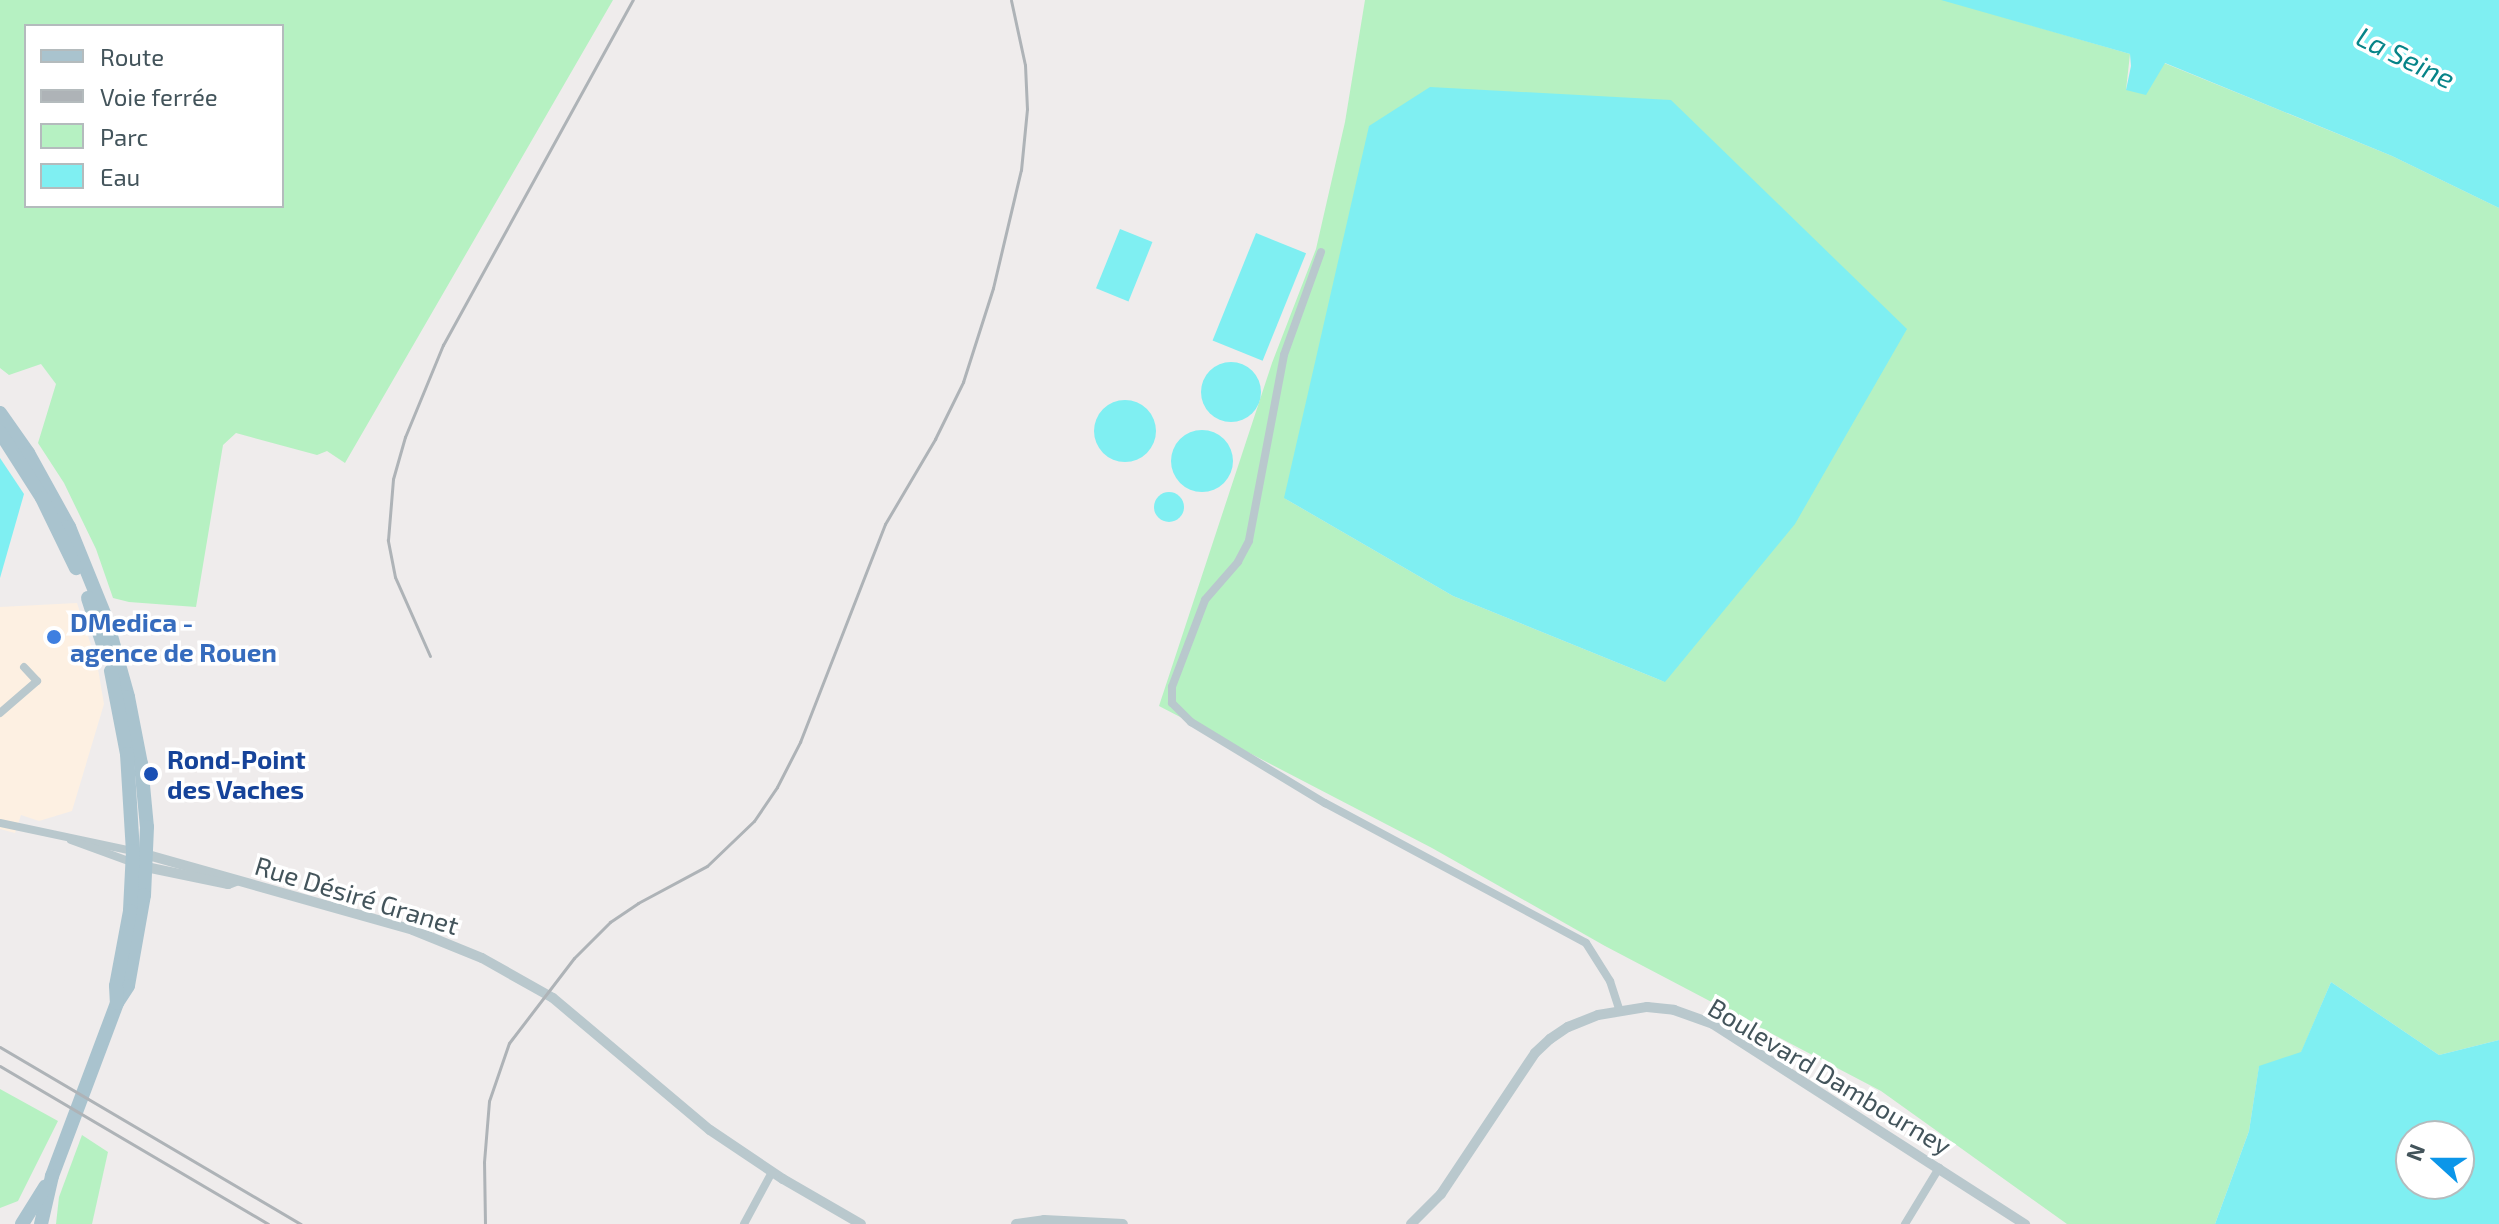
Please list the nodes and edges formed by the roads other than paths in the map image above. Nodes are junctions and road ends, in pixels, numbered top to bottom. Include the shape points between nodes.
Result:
1 (1321, 252) dead end
2 (0, 413) edge
3 (0, 432) edge
4 (24, 667) dead end
5 (0, 713) edge
6 (0, 823) edge
7 (140, 859) junction
8 (1619, 1009) junction
9 (1939, 1168) junction
10 (772, 1172) junction
11 (52, 1176) junction
12 (22, 1224) edge
13 (41, 1224) edge
14 (744, 1224) edge
15 (861, 1224) edge
16 (1016, 1224) edge
17 (1123, 1224) edge
18 (1411, 1224) edge
19 (1905, 1224) edge
20 (2025, 1224) edge

1 - 8 street via 1284,355 1249,541 1205,600 1172,687 1172,703 1191,722 1325,803 1586,943 1610,981
2 - 7 main road via 69,527 106,618 141,764
3 - 7 main road via 58,528 101,637 124,728
4 - 5 street via 37,681
6 - 7 street, Rue Désiré Granet via 80,838
7 - 10 street, Rue Désiré Granet via 413,930 482,958 553,998 697,1119
7 - 11 main road via 117,1003
8 - 9 street, Boulevard Dambourney via 1674,1010 1713,1024
8 - 18 street, Boulevard Dambourney via 1568,1027 1535,1053 1441,1194
9 - 19 street
9 - 20 street, Boulevard Dambourney
10 - 14 street
10 - 15 street
11 - 12 main road
11 - 13 main road
16 - 17 street

